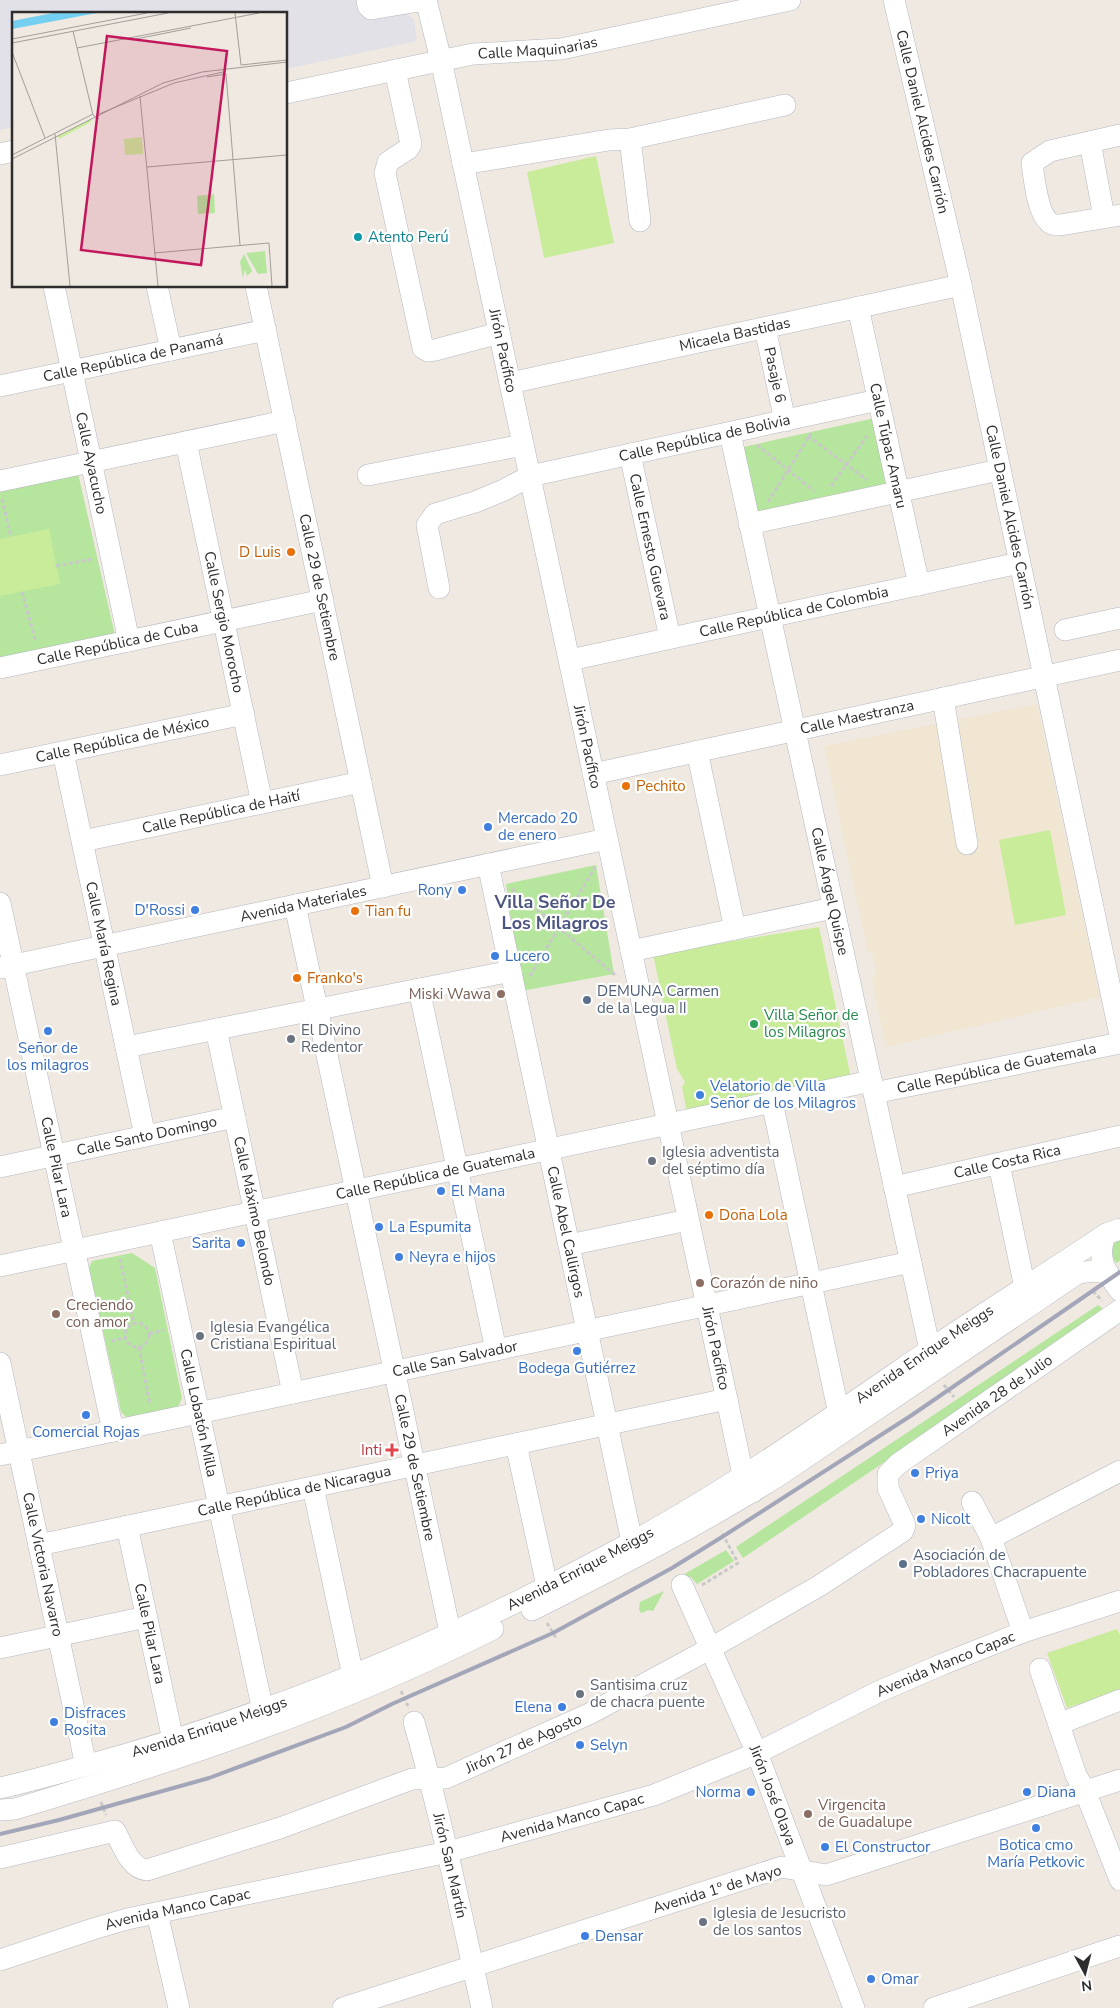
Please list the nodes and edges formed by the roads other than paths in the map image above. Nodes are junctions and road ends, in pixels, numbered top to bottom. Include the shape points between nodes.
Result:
1 (367, 0) edge
2 (426, 0) edge
3 (790, 0) edge
4 (894, 0) edge
5 (441, 60) junction
6 (396, 70) junction
7 (288, 93) edge
8 (785, 105) dead end
9 (1120, 135) edge
10 (630, 139) junction
11 (1090, 142) junction
12 (463, 164) junction
13 (1112, 216) edge
14 (640, 221) dead end
15 (960, 285) junction
16 (54, 288) edge
17 (157, 288) edge
18 (256, 288) edge
19 (858, 307) junction
20 (765, 328) junction
21 (266, 330) junction
22 (499, 333) junction
23 (171, 350) junction
24 (72, 371) junction
25 (510, 383) junction
26 (0, 386) edge
27 (880, 408) junction
28 (788, 420) junction
29 (285, 421) junction
30 (735, 432) junction
31 (186, 442) junction
32 (523, 445) junction
33 (630, 454) junction
34 (91, 462) junction
35 (999, 470) junction
36 (368, 476) dead end
37 (530, 476) junction
38 (1, 488) edge
39 (892, 493) junction
40 (751, 523) junction
41 (1018, 563) junction
42 (919, 584) junction
43 (439, 588) dead end
44 (323, 600) junction
45 (770, 617) junction
46 (1120, 618) edge
47 (224, 621) junction
48 (1065, 630) dead end
49 (670, 638) junction
50 (129, 641) junction
51 (570, 660) junction
52 (1120, 660) edge
53 (0, 668) edge
54 (1043, 676) junction
55 (942, 698) junction
56 (244, 714) junction
57 (794, 730) junction
58 (697, 751) junction
59 (63, 752) junction
60 (0, 765) edge
61 (593, 774) junction
62 (361, 782) junction
63 (262, 803) junction
64 (82, 841) junction
65 (599, 841) junction
66 (967, 844) dead end
67 (488, 864) junction
68 (383, 887) junction
69 (0, 903) edge
70 (295, 905) junction
71 (833, 908) junction
72 (735, 929) junction
73 (104, 945) junction
74 (633, 962) junction
75 (7, 966) edge
76 (511, 971) junction
77 (418, 989) junction
78 (318, 1009) junction
79 (216, 1029) junction
80 (1120, 1034) edge
81 (1120, 1043) edge
82 (126, 1047) junction
83 (872, 1087) junction
84 (772, 1102) junction
85 (235, 1117) junction
86 (668, 1124) junction
87 (145, 1136) junction
88 (1120, 1136) edge
89 (548, 1149) junction
90 (54, 1155) junction
91 (999, 1164) junction
92 (0, 1166) edge
93 (457, 1169) junction
94 (894, 1187) junction
95 (356, 1190) junction
96 (255, 1212) junction
97 (688, 1220) junction
98 (1113, 1231) edge
99 (160, 1232) junction
100 (569, 1245) junction
101 (74, 1250) junction
102 (910, 1262) junction
103 (0, 1266) edge
104 (1074, 1266) junction
105 (1108, 1273) junction
106 (811, 1283) junction
107 (1025, 1288) junction
108 (1120, 1291) edge
109 (706, 1305) junction
110 (1120, 1310) edge
111 (587, 1331) junction
112 (496, 1350) junction
113 (930, 1350) junction
114 (0, 1363) edge
115 (395, 1371) junction
116 (293, 1393) junction
117 (727, 1399) junction
118 (199, 1413) junction
119 (838, 1414) junction
120 (607, 1424) junction
121 (113, 1431) junction
122 (516, 1444) junction
123 (9, 1453) edge
124 (415, 1465) junction
125 (1120, 1471) edge
126 (748, 1484) junction
127 (313, 1487) junction
128 (888, 1488) joint
129 (972, 1502) dead end
130 (219, 1507) junction
131 (127, 1526) junction
132 (991, 1538) junction
133 (632, 1542) junction
134 (39, 1545) junction
135 (546, 1586) junction
136 (684, 1590) road end
137 (1120, 1601) edge
138 (146, 1616) junction
139 (1023, 1632) junction
140 (58, 1635) junction
141 (452, 1641) junction
142 (0, 1648) edge
143 (711, 1648) junction
144 (1040, 1669) dead end
145 (353, 1676) junction
146 (1120, 1700) edge
147 (263, 1710) junction
148 (414, 1722) road end
149 (1059, 1724) junction
150 (173, 1740) junction
151 (757, 1753) junction
152 (86, 1766) junction
153 (430, 1778) junction
154 (1120, 1780) edge
155 (0, 1788) edge
156 (1086, 1791) junction
157 (0, 1810) edge
158 (448, 1852) junction
159 (0, 1858) edge
160 (802, 1869) junction
161 (1120, 1880) edge
162 (157, 1913) junction
163 (1120, 1946) edge
164 (0, 1960) edge
165 (473, 1966) junction
166 (179, 2008) edge
167 (343, 2008) edge
168 (482, 2008) edge
169 (854, 2008) edge
170 (934, 2008) edge

1 - 2 street via 371,9
2 - 5 street, Jirón Pacífico
3 - 5 street, Calle Maquinarias via 561,49 500,51
4 - 15 street, Calle Daniel Alcides Carrión
5 - 6 street, Calle Maquinarias
5 - 12 street, Jirón Pacífico
6 - 7 street, Calle Maquinarias
6 - 22 street via 411,144 388,162 384,173 423,348 428,352
8 - 10 street
9 - 11 street
10 - 12 street
10 - 14 street
11 - 13 street
11 - 13 street via 1050,151 1032,163 1043,216 1050,224 1060,225
12 - 22 street, Jirón Pacífico
15 - 19 street, Micaela Bastidas
15 - 35 street, Calle Daniel Alcides Carrión
16 - 24 street, Calle Ayacucho
17 - 23 street
18 - 21 street, Calle 29 de Setiembre
19 - 20 street, Micaela Bastidas
19 - 27 street, Calle Túpac Amaru
20 - 25 street, Micaela Bastidas
20 - 28 street, Pasaje 6
21 - 23 street, Calle República de Panamá
21 - 29 street, Calle 29 de Setiembre
22 - 25 street, Jirón Pacífico
23 - 24 street, Calle República de Panamá
24 - 26 street, Calle República de Panamá
24 - 34 street, Calle Ayacucho
25 - 32 street, Jirón Pacífico
27 - 28 street, Calle República de Bolivia via 820,413
27 - 39 street, Calle Túpac Amaru
28 - 30 street, Calle República de Bolivia
29 - 31 street
29 - 44 street, Calle 29 de Setiembre
30 - 33 street, Calle República de Bolivia
30 - 40 street, Calle Ángel Quispe
31 - 34 street
31 - 47 street, Calle Sergio Morocho
32 - 36 street
32 - 37 street, Jirón Pacífico
33 - 37 street, Calle República de Bolivia
33 - 49 street, Calle Ernesto Guevara
34 - 38 street
34 - 50 street, Calle Ayacucho
35 - 39 street
35 - 41 street, Calle Daniel Alcides Carrión
37 - 43 street, Calle República de Bolivia via 475,502 435,514 430,520 427,525
37 - 51 street, Jirón Pacífico
39 - 40 street via 827,502
39 - 42 street, Calle Túpac Amaru
40 - 45 street, Calle Ángel Quispe
41 - 42 street, Calle República de Colombia
41 - 54 street, Calle Daniel Alcides Carrión
42 - 45 street, Calle República de Colombia
44 - 47 street, Calle República de Cuba
44 - 62 street, Calle 29 de Setiembre
45 - 49 street, Calle República de Colombia
45 - 57 street, Calle Ángel Quispe
46 - 48 street
47 - 50 street, Calle República de Cuba
47 - 56 street, Calle Sergio Morocho
49 - 51 street, Calle República de Colombia
50 - 53 street, Calle República de Cuba
51 - 61 street, Jirón Pacífico
52 - 54 street, Calle Maestranza
54 - 55 street, Calle Maestranza
54 - 80 street, Calle Daniel Alcides Carrión
55 - 57 street, Calle Maestranza
55 - 66 street
56 - 59 street, Calle República de México
56 - 63 street, Calle Sergio Morocho
57 - 58 street, Calle Maestranza
57 - 71 street, Calle Ángel Quispe
58 - 61 street, Calle Maestranza
58 - 72 street
59 - 60 street, Calle República de México
59 - 64 street, Calle María Regina
61 - 65 street, Jirón Pacífico
62 - 63 street, Calle República de Haití
62 - 68 street, Calle 29 de Setiembre
63 - 64 street, Calle República de Haití
64 - 73 street, Calle María Regina
65 - 67 street, Avenida Materiales
65 - 74 street, Jirón Pacífico
67 - 68 street, Avenida Materiales
67 - 76 street, Calle Abel Callirgos
68 - 70 street, Avenida Materiales
69 - 75 street, Calle Pilar Lara
70 - 73 street, Avenida Materiales
70 - 78 street, Calle 29 de Setiembre
71 - 72 street
71 - 83 street, Calle Ángel Quispe
72 - 74 street
73 - 75 street, Avenida Materiales
73 - 82 street, Calle María Regina
74 - 86 street, Jirón Pacífico
75 - 90 street, Calle Pilar Lara
76 - 77 street
76 - 89 street, Calle Abel Callirgos
77 - 78 street
77 - 93 street
78 - 79 street
78 - 95 street, Calle 29 de Setiembre
79 - 82 street
79 - 85 street, Calle Máximo Belondo
81 - 83 street, Calle República de Guatemala
82 - 87 street, Calle María Regina
83 - 84 street, Calle República de Guatemala
83 - 94 street, Calle Ángel Quispe
84 - 86 street, Calle República de Guatemala
84 - 106 street
85 - 87 street, Calle Santo Domingo
85 - 96 street, Calle Máximo Belondo
86 - 89 street, Calle República de Guatemala
86 - 97 street, Jirón Pacífico
87 - 90 street, Calle Santo Domingo
88 - 91 street, Calle Costa Rica
89 - 93 street, Calle República de Guatemala
89 - 100 street, Calle Abel Callirgos
90 - 92 street, Calle Santo Domingo
90 - 101 street, Calle Pilar Lara
91 - 94 street, Calle Costa Rica
91 - 107 street
93 - 95 street, Calle República de Guatemala
93 - 112 street
94 - 102 street, Calle Ángel Quispe
95 - 96 street, Calle República de Guatemala
95 - 115 street, Calle 29 de Setiembre
96 - 99 street, Calle República de Guatemala
96 - 116 street, Calle Máximo Belondo
97 - 100 street
97 - 109 street, Jirón Pacífico
98 - 104 street, Avenida Enrique Meiggs
98 - 105 street via 1100,1250
99 - 101 street, Calle República de Guatemala
99 - 118 street, Calle Lobatón Milla
100 - 111 street, Calle Abel Callirgos
101 - 103 street, Calle República de Guatemala
101 - 121 street, Calle Pilar Lara
102 - 106 street, Calle San Salvador
102 - 113 street, Calle Ángel Quispe
104 - 105 street
104 - 107 street, Avenida Enrique Meiggs
104 - 126 street, Avenida Enrique Meiggs
105 - 108 street
106 - 109 street, Calle San Salvador
106 - 119 street
107 - 113 street, Avenida Enrique Meiggs
109 - 111 street, Calle San Salvador
109 - 117 street, Jirón Pacífico
110 - 128 street, Avenida 28 de Julio via 898,1464 888,1474
111 - 112 street, Calle San Salvador
111 - 120 street, Calle Abel Callirgos
112 - 115 street, Calle San Salvador
113 - 119 street, Avenida Enrique Meiggs
114 - 123 street, Calle Victoria Navarro
115 - 116 street, Calle San Salvador
115 - 124 street, Calle 29 de Setiembre
116 - 118 street, Calle San Salvador
117 - 120 street, Calle República de Nicaragua
117 - 126 street, Jirón Pacífico
118 - 121 street, Calle San Salvador
118 - 130 street, Calle Lobatón Milla
119 - 126 street, Avenida Enrique Meiggs
120 - 122 street, Calle República de Nicaragua
120 - 133 street, Calle Abel Callirgos
121 - 123 street, Calle San Salvador
122 - 124 street, Calle República de Nicaragua
122 - 135 street
123 - 134 street, Calle Victoria Navarro
124 - 127 street, Calle República de Nicaragua
124 - 141 street, Calle 29 de Setiembre
125 - 132 street
126 - 133 street, Avenida Enrique Meiggs
126 - 141 street, Avenida Enrique Meiggs via 660,1545
127 - 130 street, Calle República de Nicaragua
127 - 145 street
128 - 143 street, Jirón 27 de Agosto via 905,1525 903,1531 819,1586
129 - 132 street
130 - 131 street, Calle República de Nicaragua
130 - 147 street, Calle Lobatón Milla
131 - 134 street, Calle República de Nicaragua
131 - 138 street, Calle Pilar Lara
132 - 139 street
133 - 135 street, Avenida Enrique Meiggs
134 - 140 street, Calle Victoria Navarro
135 - 141 street, Avenida Enrique Meiggs via 478,1622
136 - 143 street, Jirón José Olaya
137 - 139 street, Avenida Manco Capac
138 - 140 street
138 - 150 street, Calle Pilar Lara
139 - 151 street, Avenida Manco Capac via 943,1664
140 - 142 street
140 - 152 street, Calle Victoria Navarro
141 - 145 street, Avenida Enrique Meiggs
141 - 157 street, Avenida Enrique Meiggs via 394,1675 251,1733 95,1785 15,1809
143 - 151 street, Jirón José Olaya
143 - 153 street, Jirón 27 de Agosto via 589,1714 446,1778
144 - 149 street
145 - 147 street, Avenida Enrique Meiggs
146 - 149 street
147 - 150 street, Avenida Enrique Meiggs
148 - 153 street, Jirón San Martín
149 - 156 street via 1076,1775
150 - 152 street, Avenida Enrique Meiggs
151 - 158 street, Avenida Manco Capac via 654,1795
151 - 160 street, Jirón José Olaya
152 - 155 street, Avenida Enrique Meiggs
153 - 158 street, Jirón San Martín
153 - 159 street, Jirón 27 de Agosto via 412,1779 280,1828 147,1870 140,1870 134,1865 115,1831
154 - 156 street, Avenida 1º de Mayo
156 - 160 street, Avenida 1º de Mayo via 826,1875
156 - 161 street
158 - 162 street, Avenida Manco Capac
158 - 165 street, Jirón San Martín
160 - 165 street, Avenida 1º de Mayo via 782,1866
160 - 169 street, Jirón José Olaya
162 - 164 street, Avenida Manco Capac via 93,1929
162 - 166 street
163 - 170 street
165 - 167 street, Avenida 1º de Mayo
165 - 168 street, Jirón San Martín

